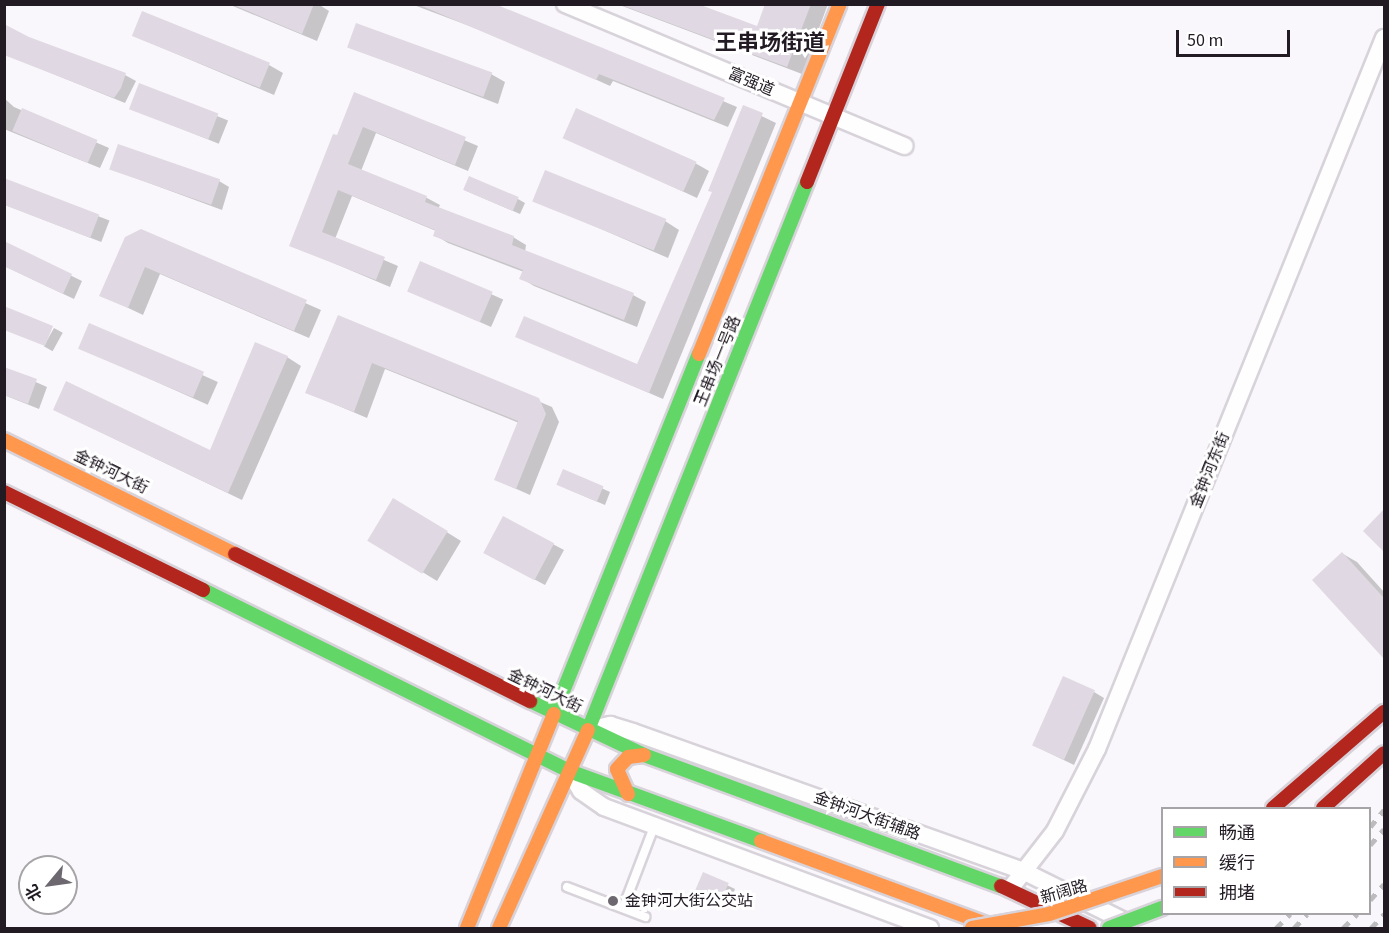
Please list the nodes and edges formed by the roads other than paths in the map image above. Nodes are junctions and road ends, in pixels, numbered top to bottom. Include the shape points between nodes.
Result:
1 (565, 4) edge
2 (840, 4) edge
3 (878, 4) edge
4 (1384, 38) edge
5 (800, 102) junction
6 (833, 117) junction
7 (904, 146) dead end
8 (4, 440) edge
9 (4, 492) edge
10 (1384, 712) edge
11 (554, 714) junction
12 (588, 730) junction
13 (1384, 753) edge
14 (644, 754) junction
15 (537, 756) junction
16 (569, 771) junction
17 (628, 794) junction
18 (661, 807) junction
19 (1275, 807) edge
20 (1324, 807) edge
21 (654, 827) junction
22 (1023, 871) junction
23 (1161, 876) edge
24 (567, 887) dead end
25 (1010, 889) junction
26 (622, 908) junction
27 (1161, 908) edge
28 (645, 917) dead end
29 (467, 928) edge
30 (499, 928) edge
31 (930, 928) edge
32 (972, 928) edge
33 (998, 928) edge
34 (1090, 928) edge
35 (1109, 928) edge
36 (1140, 928) edge

1 - 5 street, 富强道
2 - 5 main road, 王串场一号路
3 - 6 main road, 王串场一号路
4 - 22 street, 金钟河东街 via 1097,749 1055,831
5 - 6 street, 富强道
5 - 11 main road, 王串场一号路
6 - 7 street, 富强道
6 - 12 main road, 王串场一号路
8 - 11 main road, 金钟河大街
9 - 15 main road
10 - 19 main road
11 - 12 main road, 金钟河大街
11 - 15 main road, 王串场一号路
12 - 14 main road, 金钟河大街
12 - 16 main road, 王串场一号路
12 - 22 street, 金钟河大街辅路 via 610,726 633,732
13 - 20 main road
14 - 17 main road via 628,758 617,769
14 - 25 main road, 金钟河大街
15 - 16 main road
15 - 29 main road, 王串场一号路
16 - 17 main road
16 - 21 street via 582,790 604,807
16 - 30 main road, 王串场一号路
17 - 18 main road
18 - 21 lane
18 - 33 main road
21 - 26 lane
21 - 31 street
22 - 25 street, 金钟河东街
22 - 36 street, 金钟河大街辅路
23 - 32 main road, 新阔路, bridge via 1049,914
24 - 26 lane
25 - 34 main road, 金钟河大街
26 - 28 lane
27 - 35 main road, bridge

